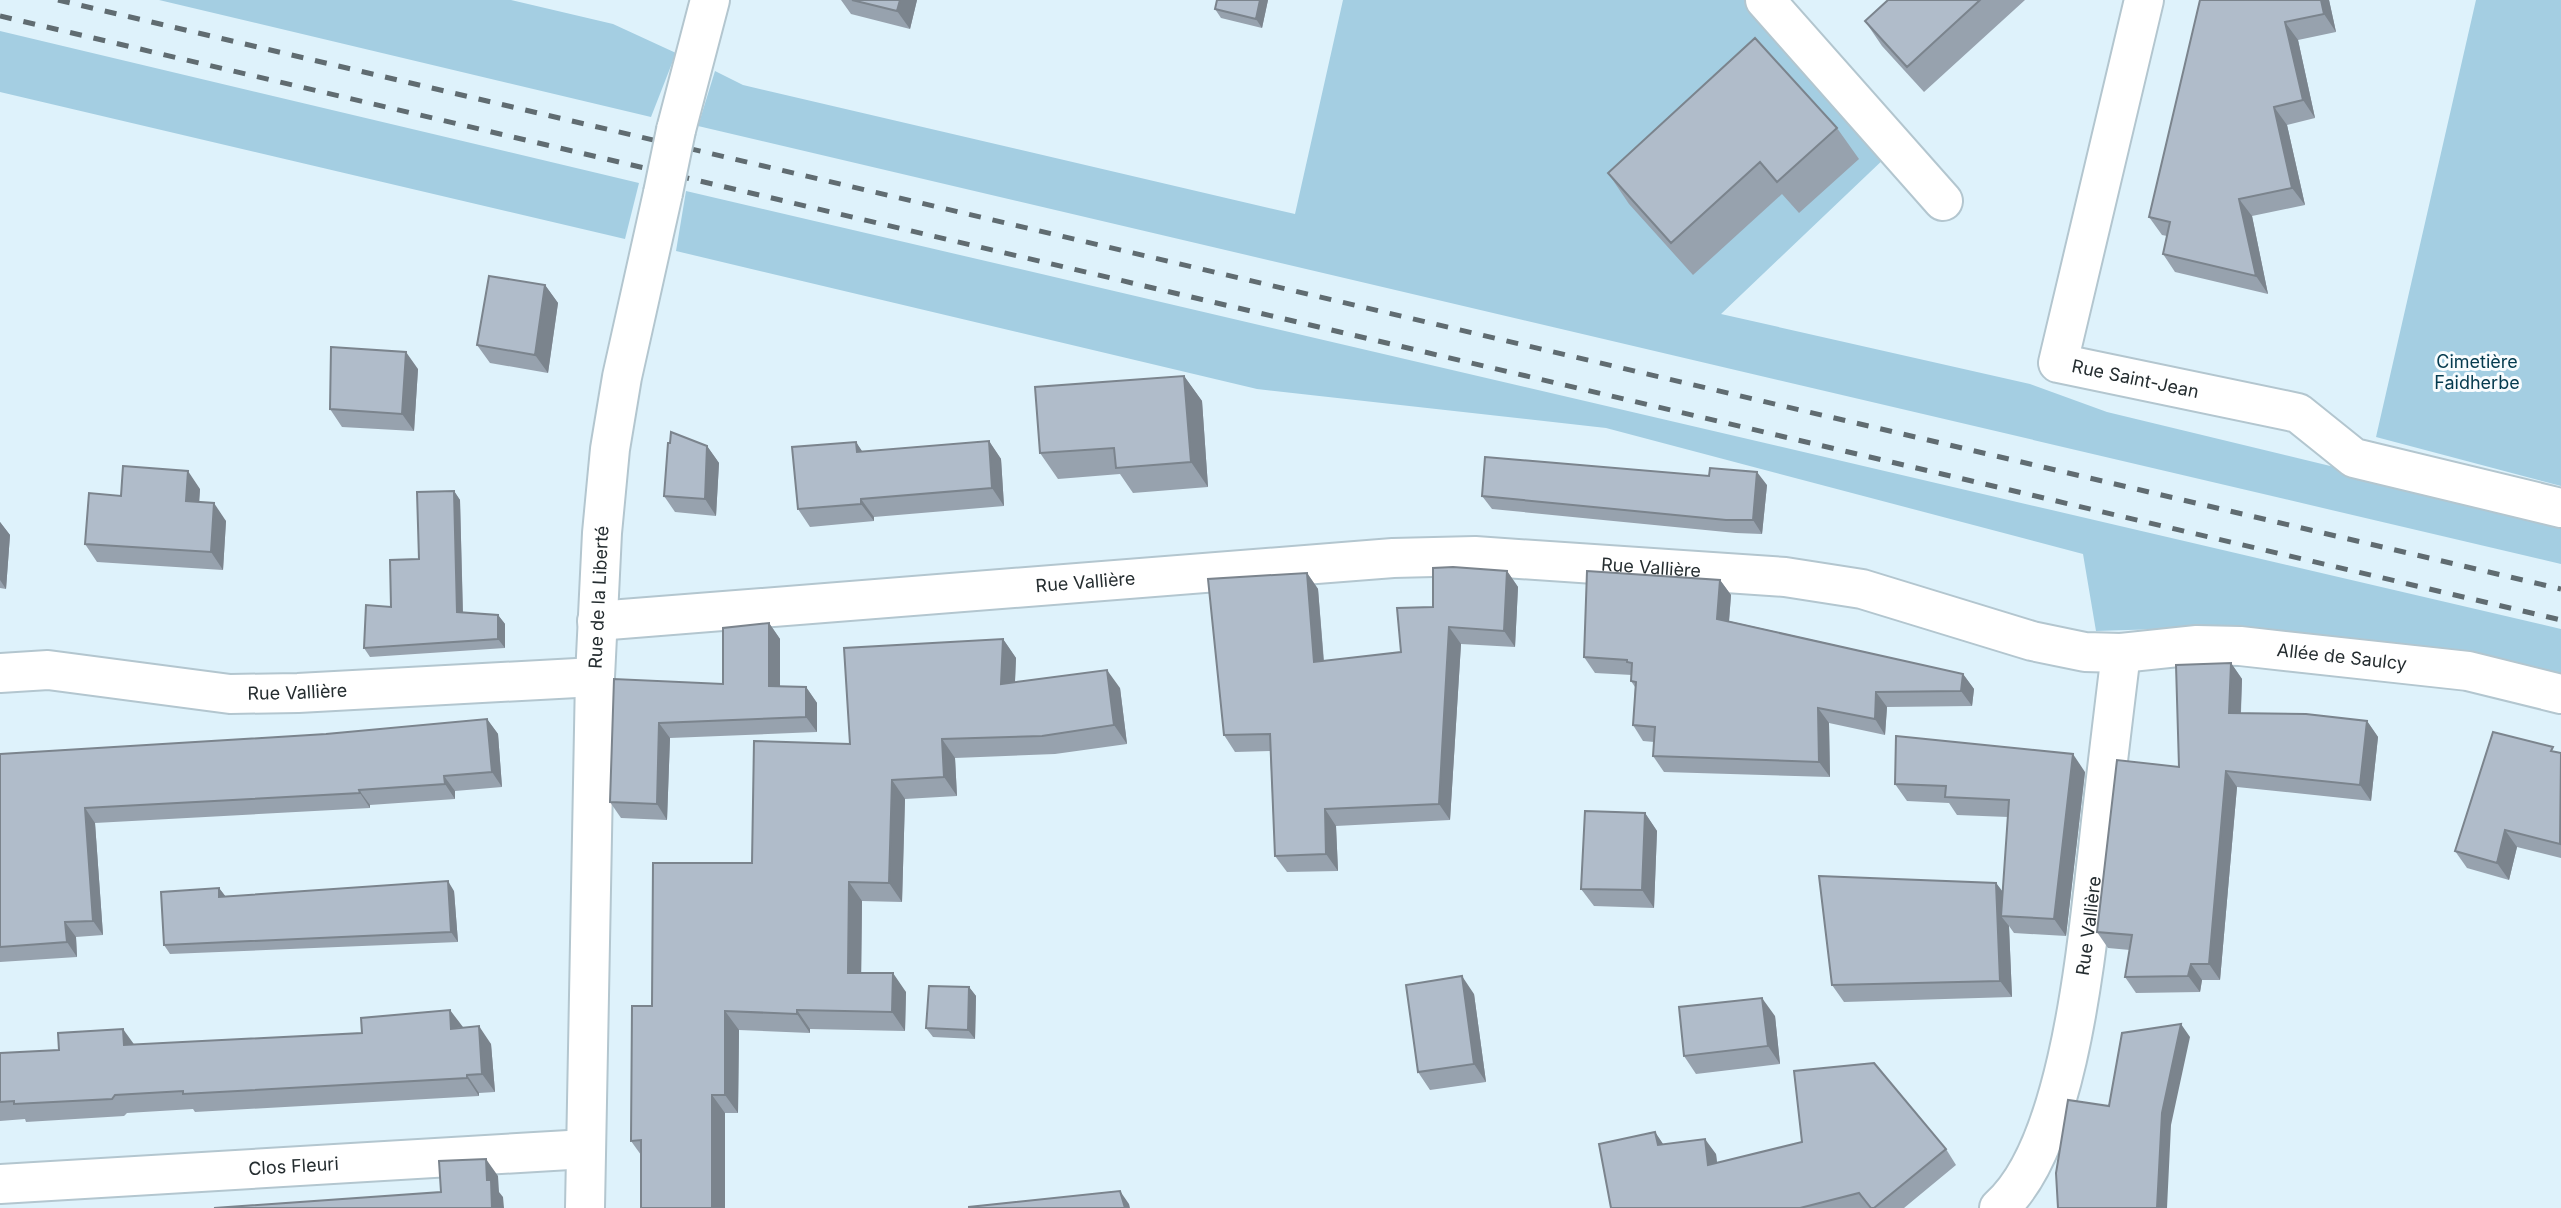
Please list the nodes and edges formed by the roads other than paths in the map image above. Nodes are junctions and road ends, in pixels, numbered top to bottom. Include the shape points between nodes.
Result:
1 (710, 0) edge
2 (1765, 0) edge
3 (2144, 0) edge
4 (1944, 201) dead end
5 (2561, 508) edge
6 (597, 621) junction
7 (2121, 653) junction
8 (0, 673) edge
9 (595, 677) junction
10 (2561, 694) edge
11 (586, 1149) junction
12 (0, 1184) edge
13 (585, 1208) edge
14 (1999, 1208) edge

1 - 6 street, Rue de la Liberté, bridge via 630,335 606,491
2 - 4 street
3 - 5 street, Rue Saint-Jean via 2058,363 2298,413 2354,458
6 - 7 street, Rue Vallière via 1393,558 1475,556 1824,582 2060,648
6 - 9 street, Rue de la Liberté
7 - 10 street, Allée de Saulcy via 2197,645 2240,646 2468,671
7 - 14 street, Rue Vallière via 2086,947 2067,1056 2031,1168
8 - 9 street, Rue Vallière via 48,670 230,694
9 - 11 street, Rue de la Liberté
11 - 12 street, Clos Fleuri
11 - 13 street, Rue de la Liberté

